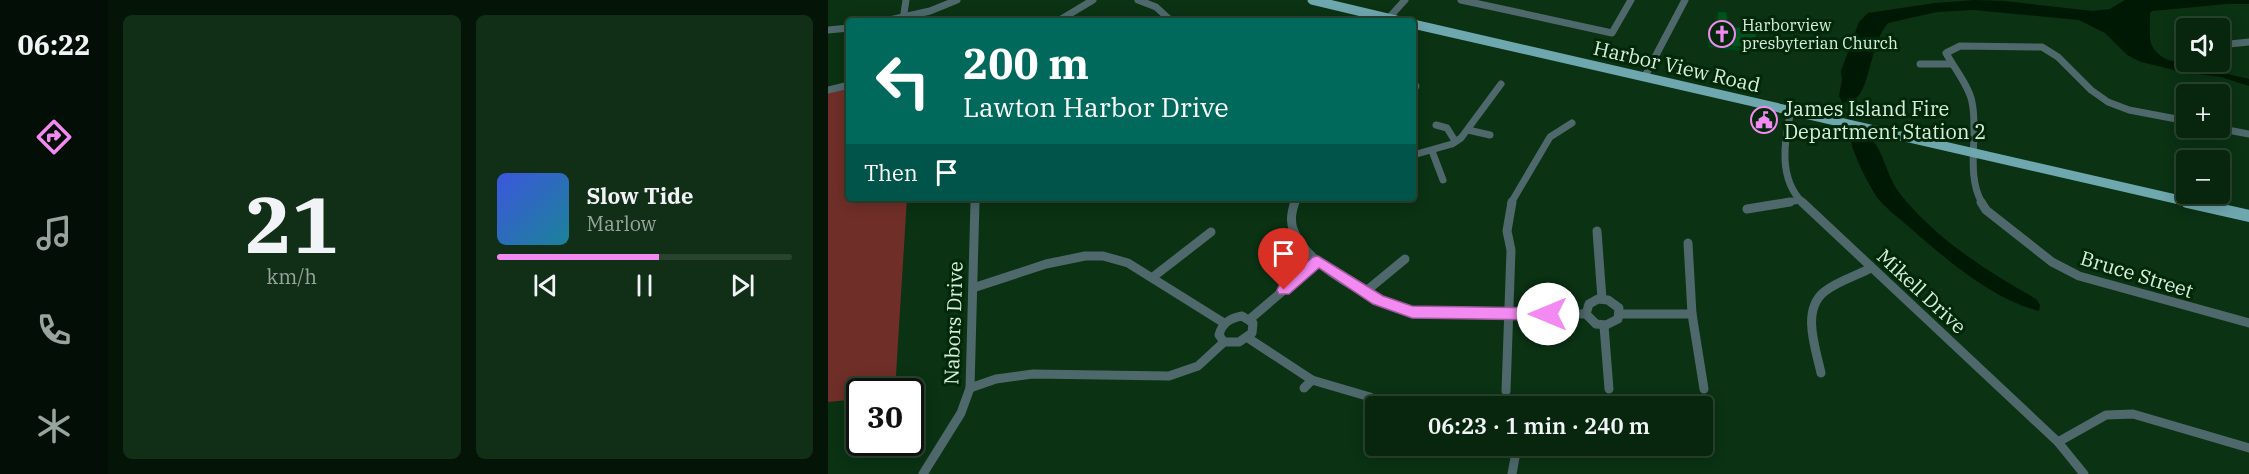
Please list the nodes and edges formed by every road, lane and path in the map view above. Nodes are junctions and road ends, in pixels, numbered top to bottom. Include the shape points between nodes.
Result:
1 (906, 0) edge
2 (957, 0) edge
3 (1093, 0) edge
4 (1138, 0) edge
5 (1312, 0) edge
6 (1405, 0) edge
7 (1461, 0) edge
8 (1631, 0) edge
9 (1685, 0) edge
10 (1328, 2) edge
11 (903, 18) edge
12 (906, 18) edge
13 (1063, 18) edge
14 (1168, 18) edge
15 (1380, 18) edge
16 (1389, 18) edge
17 (1416, 25) edge
18 (846, 28) edge
19 (828, 30) edge
20 (2249, 43) edge
21 (2230, 44) edge
22 (1920, 64) dead end
23 (1950, 64) junction
24 (1645, 76) junction
25 (1501, 84) dead end
26 (846, 86) edge
27 (828, 90) edge
28 (1791, 111) junction
29 (2176, 118) edge
30 (1572, 123) dead end
31 (1436, 125) dead end
32 (1468, 130) junction
33 (2230, 130) edge
34 (2249, 134) edge
35 (1490, 135) dead end
36 (1455, 141) junction
37 (1432, 151) junction
38 (1973, 153) junction
39 (1416, 154) edge
40 (1443, 180) dead end
41 (1800, 200) junction
42 (975, 201) edge
43 (1295, 201) edge
44 (1747, 209) dead end
45 (2249, 216) edge
46 (1597, 231) dead end
47 (1211, 232) dead end
48 (1688, 243) dead end
49 (1100, 246) dead end
50 (1095, 256) junction
51 (1405, 259) dead end
52 (1318, 261) junction
53 (1871, 268) junction
54 (1153, 278) junction
55 (973, 288) junction
56 (1365, 292) junction
57 (1602, 299) junction
58 (1509, 314) junction
59 (1586, 314) junction
60 (1621, 314) junction
61 (1692, 314) junction
62 (1250, 319) junction
63 (1224, 323) junction
64 (2249, 323) edge
65 (1604, 326) junction
66 (1248, 338) junction
67 (1224, 342) junction
68 (1821, 373) dead end
69 (1312, 380) junction
70 (970, 388) junction
71 (1304, 388) dead end
72 (1609, 389) dead end
73 (1704, 389) dead end
74 (1506, 391) dead end
75 (1367, 396) edge
76 (2058, 442) junction
77 (2249, 448) edge
78 (1515, 456) edge
79 (923, 474) edge
80 (1512, 474) edge
81 (2084, 474) edge

1 - 11 street
2 - 12 street
3 - 13 street
4 - 14 street via 1156,7
5 - 10 main road
6 - 16 street
7 - 8 street via 1612,33
9 - 24 street
10 - 15 main road
17 - 24 main road, Harbor View Road
18 - 19 street
20 - 21 street
22 - 23 street
23 - 29 street via 1946,53 1960,46 2042,48 2053,53 2108,102
23 - 38 street via 1972,99
24 - 28 main road, Harbor View Road
25 - 32 street
26 - 27 street
28 - 38 main road, Harbor View Road
28 - 41 street, Mikell Drive via 1782,151
30 - 58 street via 1550,137 1512,200 1507,231
31 - 36 street via 1446,128
32 - 35 street
32 - 36 street
33 - 34 street
36 - 37 street
37 - 39 street
37 - 40 street
38 - 45 main road, Harbor View Road
38 - 64 street, Bruce Street via 1976,192 1986,210 2052,262 2079,276
41 - 44 street
41 - 53 street, Mikell Drive
42 - 55 street, Nabors Drive
43 - 52 street via 1290,220 1293,231
46 - 57 street
47 - 54 street
48 - 61 street
49 - 50 street
50 - 54 street via 1119,259
50 - 55 street via 1054,262
51 - 56 street
52 - 56 street
52 - 62 street
53 - 68 street via 1822,293 1813,307 1812,329
53 - 76 street, Mikell Drive
54 - 63 street
55 - 70 street, Nabors Drive
56 - 58 street via 1412,312
57 - 59 street via 1591,302
57 - 60 street via 1614,302
58 - 59 street
58 - 74 street
59 - 65 street
60 - 61 street
60 - 65 street via 1618,320
61 - 73 street
62 - 63 street via 1238,317
62 - 66 street via 1254,328
63 - 67 street via 1219,331
65 - 72 street
66 - 67 street via 1236,344
66 - 69 street
67 - 70 street via 1198,366 1169,376 1033,374 996,379
69 - 71 street
69 - 75 street
70 - 79 street, Nabors Drive via 961,413
76 - 77 street via 2106,415 2133,414
76 - 81 street, Mikell Drive
78 - 80 street

